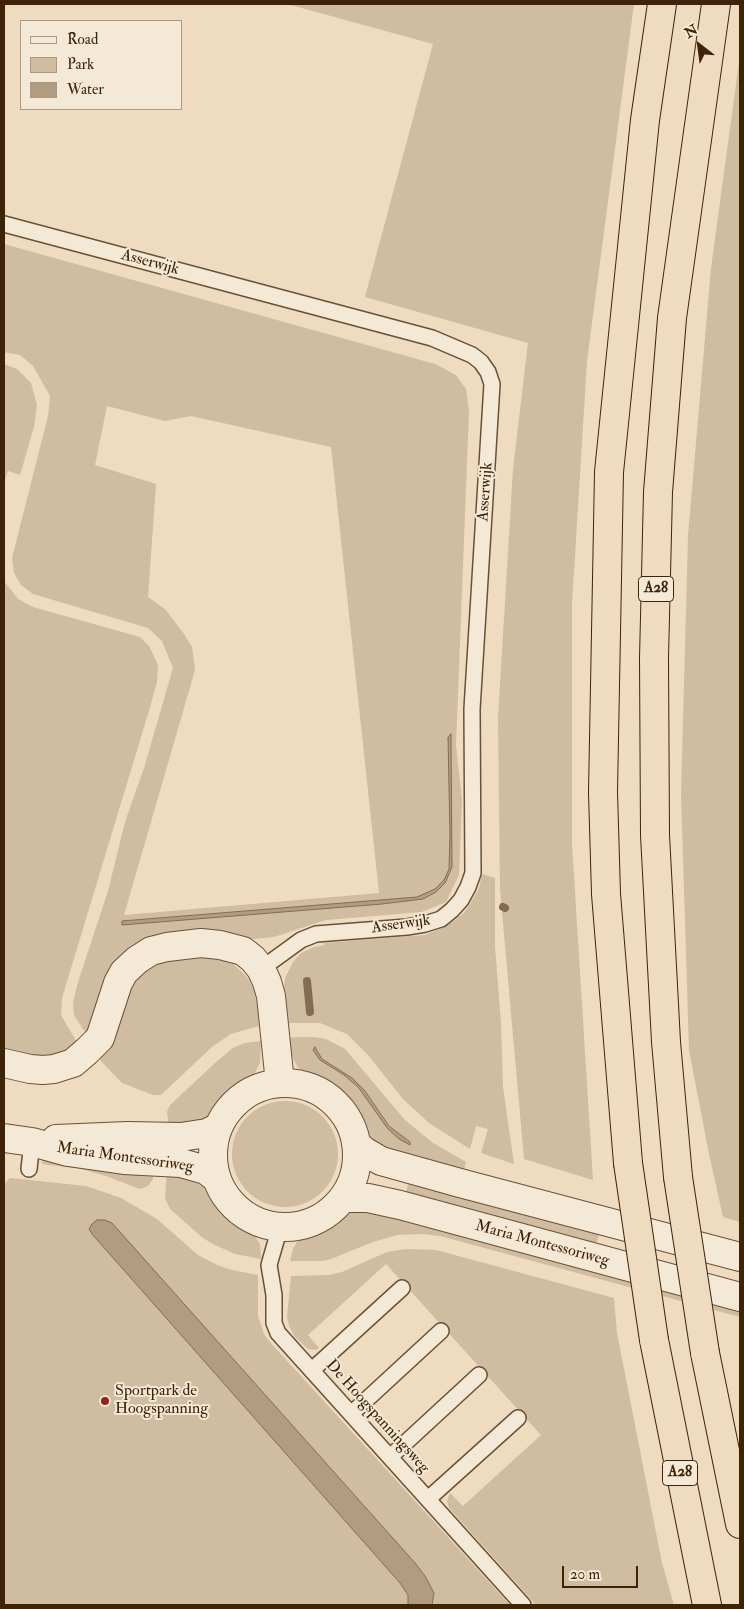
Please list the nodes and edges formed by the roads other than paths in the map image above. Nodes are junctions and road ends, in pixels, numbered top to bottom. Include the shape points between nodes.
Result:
1 (662, 4) edge
2 (716, 4) edge
3 (4, 224) edge
4 (261, 969) junction
5 (4, 1063) edge
6 (280, 1083) junction
7 (217, 1128) junction
8 (4, 1138) edge
9 (32, 1142) junction
10 (356, 1144) junction
11 (29, 1169) dead end
12 (216, 1178) junction
13 (343, 1198) junction
14 (280, 1227) junction
15 (740, 1256) edge
16 (402, 1288) dead end
17 (740, 1296) edge
18 (441, 1331) dead end
19 (312, 1370) junction
20 (479, 1375) dead end
21 (351, 1414) junction
22 (518, 1418) dead end
23 (390, 1457) junction
24 (428, 1499) junction
25 (740, 1524) edge
26 (523, 1605) edge
27 (707, 1605) edge

1 - 27 highway, A28, bridge via 645,120 609,472 603,792 606,894 628,1163 654,1340
2 - 25 highway, A28, bridge via 672,318 658,492 654,835 666,1042 678,1176 705,1353
3 - 4 lane, Asserwijk via 432,338 472,355 488,372 492,384 472,709 473,872 468,886 461,900 441,919 408,927 316,934 301,940
4 - 5 street via 243,952 220,945 201,943 151,951 124,972 100,1038 73,1063 43,1070
4 - 6 street via 271,996
6 - 7 street via 267,1084 242,1096
6 - 10 street via 306,1086 330,1098 347,1119
7 - 9 street, Maria Montessoriweg via 181,1137 99,1136
7 - 12 street via 212,1152
8 - 9 street, Maria Montessoriweg
9 - 11 lane
9 - 12 street, Maria Montessoriweg via 68,1152 124,1160 181,1163 206,1170
10 - 13 street via 355,1172
10 - 15 street via 381,1161
12 - 14 street via 227,1199 245,1216
13 - 14 street via 309,1223
13 - 17 street, Maria Montessoriweg via 368,1198 400,1205
14 - 19 lane, De Hoogspanningsweg via 269,1265 274,1323 278,1333
16 - 19 lane
18 - 21 lane
19 - 21 lane, De Hoogspanningsweg
20 - 23 lane
21 - 23 lane, De Hoogspanningsweg
22 - 24 lane
23 - 24 lane, De Hoogspanningsweg
24 - 26 lane, De Hoogspanningsweg

